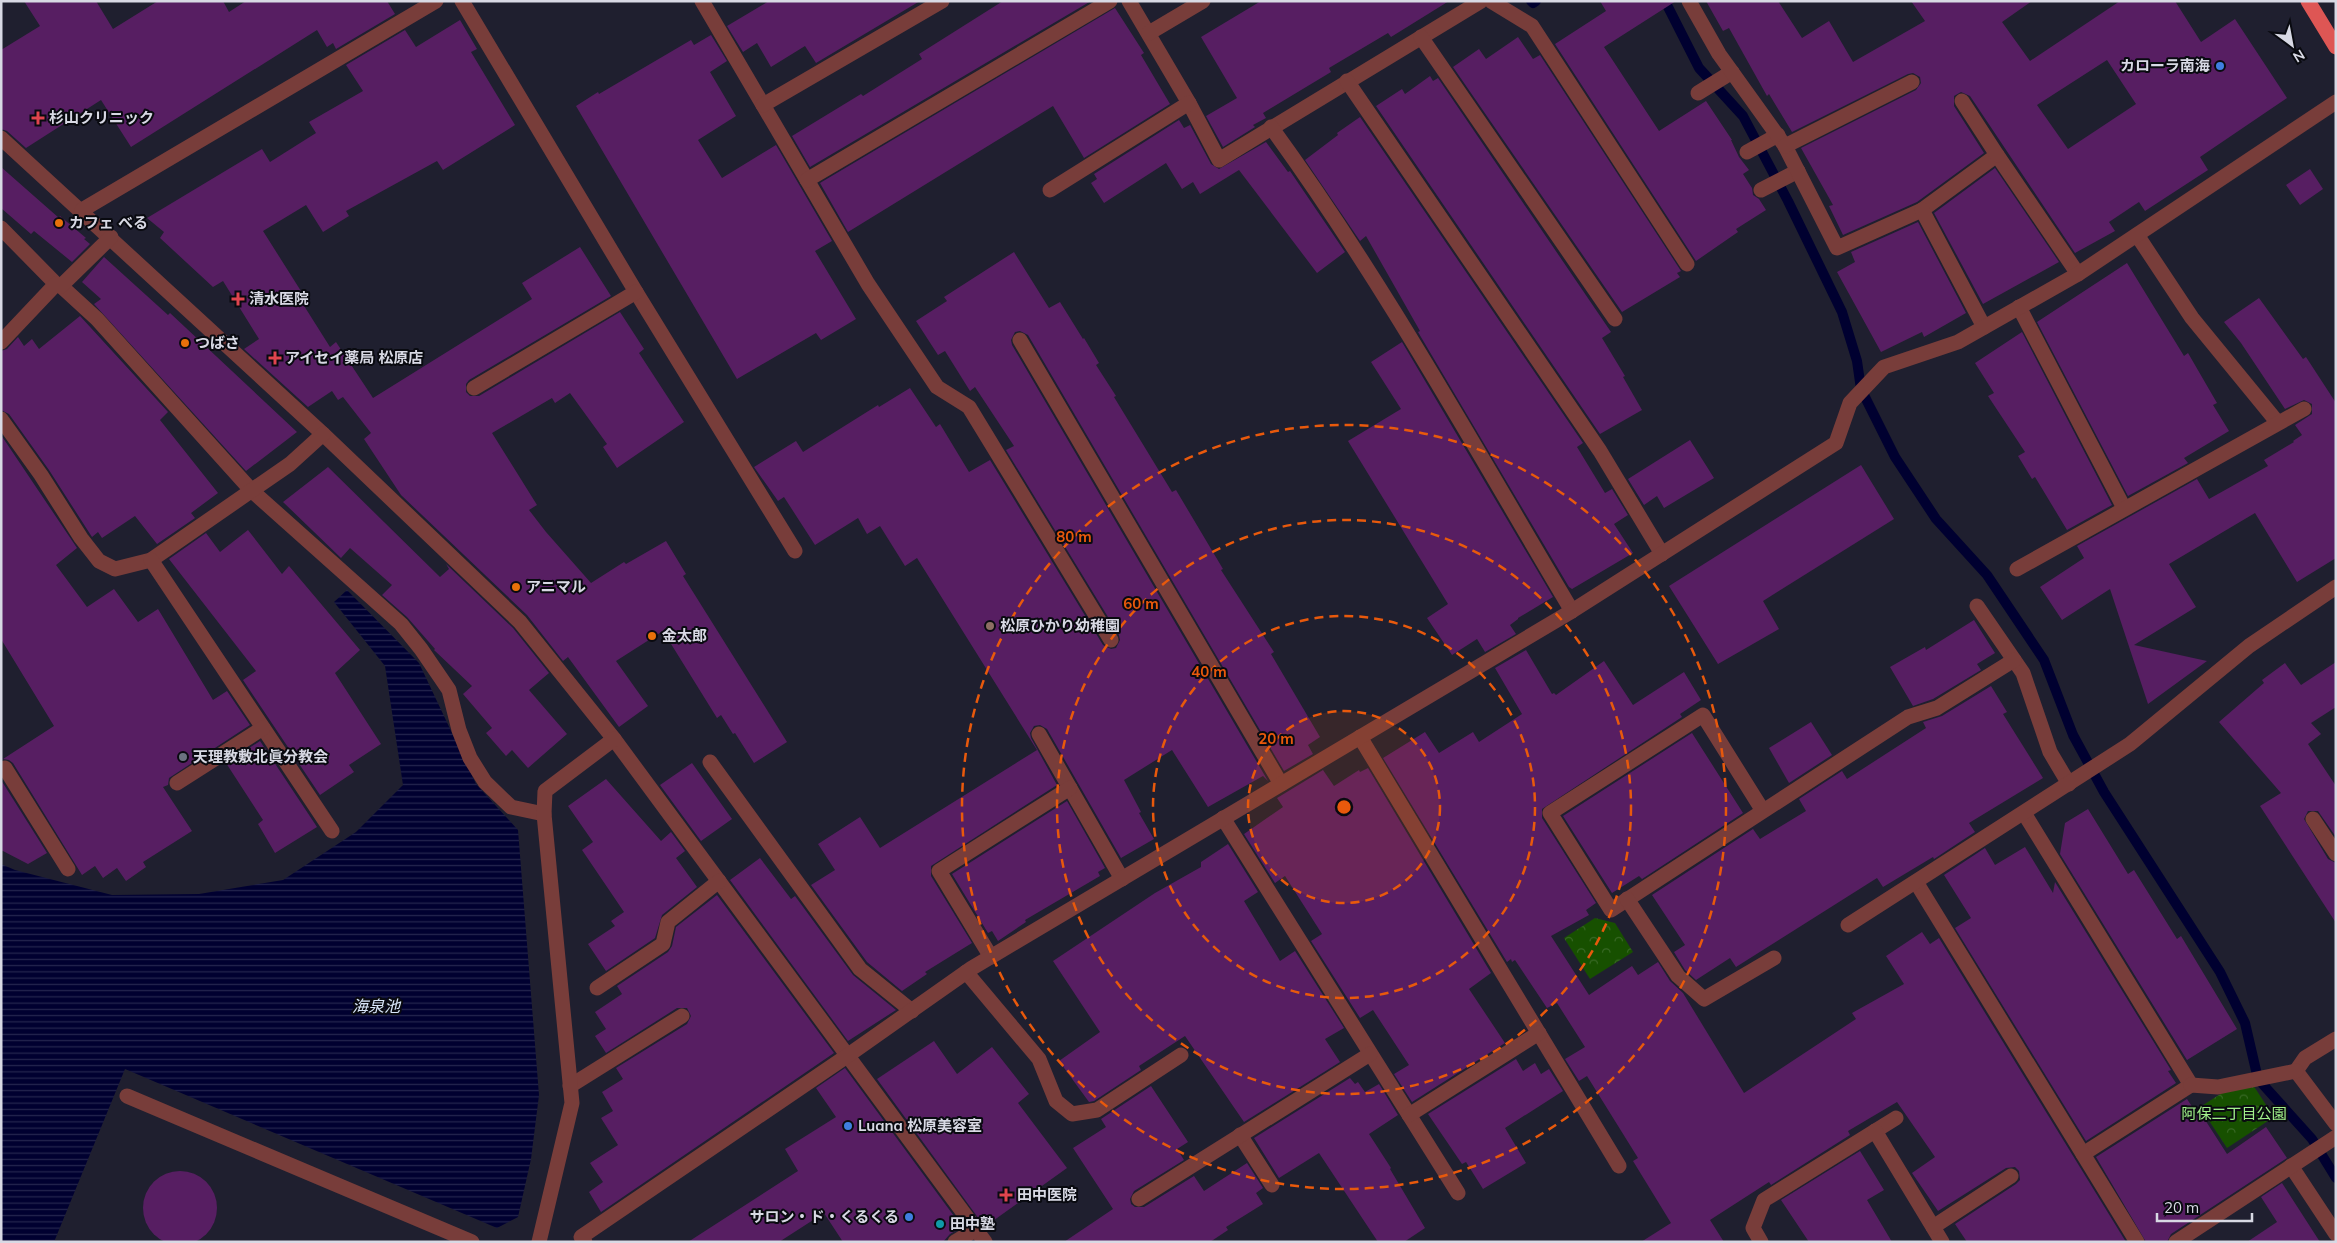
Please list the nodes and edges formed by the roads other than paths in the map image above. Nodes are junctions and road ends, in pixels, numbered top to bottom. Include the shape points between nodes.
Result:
1 (436, 1) edge
2 (462, 1) edge
3 (702, 1) edge
4 (942, 1) edge
5 (1110, 1) edge
6 (1130, 1) edge
7 (1203, 1) edge
8 (1481, 1) edge
9 (1491, 1) edge
10 (1689, 1) edge
11 (2308, 1) edge
12 (1149, 34) junction
13 (1421, 37) junction
14 (2336, 47) edge
15 (1732, 72) junction
16 (1347, 81) junction
17 (1912, 82) dead end
18 (1698, 93) dead end
19 (1962, 101) dead end
20 (2336, 102) edge
21 (1189, 103) junction
22 (763, 105) junction
23 (1272, 126) junction
24 (1, 138) edge
25 (1782, 141) junction
26 (1747, 152) dead end
27 (1997, 155) junction
28 (1798, 171) junction
29 (807, 180) junction
30 (1050, 190) dead end
31 (1761, 190) dead end
32 (82, 210) junction
33 (1922, 210) junction
34 (1, 228) edge
35 (2136, 234) junction
36 (111, 236) junction
37 (1687, 264) dead end
38 (2078, 274) junction
39 (59, 285) junction
40 (636, 292) junction
41 (2019, 307) junction
42 (1615, 319) dead end
43 (1984, 327) junction
44 (1020, 340) dead end
45 (1, 342) edge
46 (474, 388) dead end
47 (2304, 409) dead end
48 (1, 419) edge
49 (2278, 423) junction
50 (323, 434) junction
51 (251, 490) junction
52 (2124, 508) junction
53 (795, 551) dead end
54 (1662, 554) junction
55 (151, 560) junction
56 (2017, 568) dead end
57 (2336, 587) edge
58 (1977, 606) dead end
59 (1572, 611) junction
60 (1111, 640) dead end
61 (2014, 660) junction
62 (263, 728) junction
63 (1040, 734) dead end
64 (1360, 737) junction
65 (614, 739) junction
66 (710, 762) dead end
67 (2, 766) edge
68 (2071, 782) junction
69 (177, 783) dead end
70 (1281, 784) junction
71 (1070, 788) junction
72 (1763, 811) junction
73 (2024, 813) junction
74 (544, 814) junction
75 (1223, 818) junction
76 (2313, 819) dead end
77 (332, 831) dead end
78 (2336, 854) edge
79 (68, 869) dead end
80 (1122, 879) junction
81 (719, 881) junction
82 (1916, 882) junction
83 (1627, 899) junction
84 (1848, 925) dead end
85 (991, 957) junction
86 (1774, 958) dead end
87 (966, 972) junction
88 (597, 988) dead end
89 (912, 1011) junction
90 (682, 1016) dead end
91 (1539, 1033) junction
92 (2336, 1038) edge
93 (1180, 1054) dead end
94 (1370, 1054) junction
95 (847, 1056) junction
96 (2296, 1071) junction
97 (570, 1086) junction
98 (2191, 1086) junction
99 (128, 1096) dead end
100 (1409, 1115) junction
101 (1896, 1118) dead end
102 (2336, 1124) edge
103 (1876, 1131) junction
104 (1240, 1135) junction
105 (2336, 1137) edge
106 (2083, 1154) junction
107 (2295, 1163) junction
108 (1619, 1166) dead end
109 (2011, 1176) dead end
110 (1272, 1185) dead end
111 (1458, 1193) dead end
112 (1139, 1199) dead end
113 (1933, 1226) junction
114 (2336, 1234) edge
115 (980, 1236) edge
116 (472, 1242) edge
117 (539, 1242) edge
118 (585, 1242) edge
119 (955, 1242) edge
120 (1761, 1242) edge
121 (1942, 1242) edge
122 (2137, 1242) edge
123 (2176, 1242) edge

1 - 32 street
2 - 40 street
3 - 22 street
4 - 22 street
5 - 29 street
6 - 12 street
7 - 12 street
8 - 13 street
9 - 37 street via 1532,26
10 - 15 street
11 - 14 highway
12 - 21 street
13 - 16 street
13 - 42 street
15 - 18 street
15 - 25 street
16 - 23 street
16 - 54 street via 1600,451
17 - 25 street
19 - 27 street
20 - 35 street
21 - 23 street via 1219,160
21 - 30 street
22 - 29 street
23 - 59 street via 1375,278
24 - 32 street
25 - 26 street
25 - 28 street
27 - 33 street
27 - 38 street
28 - 31 street
28 - 33 street via 1837,248
29 - 60 street via 868,284 937,388 969,408
32 - 36 street
33 - 43 street
34 - 39 street
35 - 38 street
35 - 49 street via 2192,318
36 - 39 street
36 - 50 street
38 - 41 street
39 - 45 street
39 - 51 street via 97,319
40 - 46 street
40 - 53 street
41 - 43 street
41 - 52 street
43 - 54 street via 1958,342 1884,367 1850,403 1836,443
44 - 70 street
47 - 49 street
48 - 55 street via 99,560 115,569
49 - 52 street
50 - 51 street via 290,464
50 - 65 street via 520,622
51 - 55 street
51 - 74 street via 401,624 448,690 470,758 485,782 511,807
52 - 56 street
54 - 59 street
55 - 62 street
57 - 68 street via 2249,646 2130,744
58 - 61 street
59 - 64 street
61 - 68 street via 2023,673 2050,752
61 - 72 street via 1937,708 1908,717
62 - 69 street
62 - 77 street
63 - 71 street
64 - 70 street
64 - 91 street
65 - 74 street via 545,791
65 - 81 street
66 - 89 street via 860,969
67 - 79 street
68 - 73 street
70 - 75 street
71 - 80 street
71 - 85 street via 939,871
72 - 83 street
72 - 83 street via 1703,716 1550,814 1611,910
73 - 82 street
73 - 98 street
74 - 97 street
75 - 80 street
75 - 94 street
76 - 78 street
80 - 85 street
81 - 88 street via 668,922 663,944
81 - 95 street
82 - 84 street
82 - 106 street
83 - 86 street via 1678,976 1704,999
85 - 87 street
87 - 89 street
87 - 93 street via 1039,1059 1056,1101 1072,1114 1098,1110
89 - 95 street
90 - 97 street
91 - 100 street
91 - 108 street
92 - 96 street via 2305,1058
94 - 100 street
94 - 104 street
95 - 115 street
95 - 118 street via 581,1236
96 - 98 street via 2218,1087
96 - 102 street
97 - 117 street via 572,1103
98 - 106 street
99 - 116 street
100 - 111 street
101 - 103 street
103 - 113 street
103 - 120 street via 1764,1200 1753,1228
104 - 110 street
104 - 112 street
105 - 107 street
106 - 122 street
107 - 114 street
107 - 123 street
109 - 113 street
113 - 121 street
115 - 119 street

